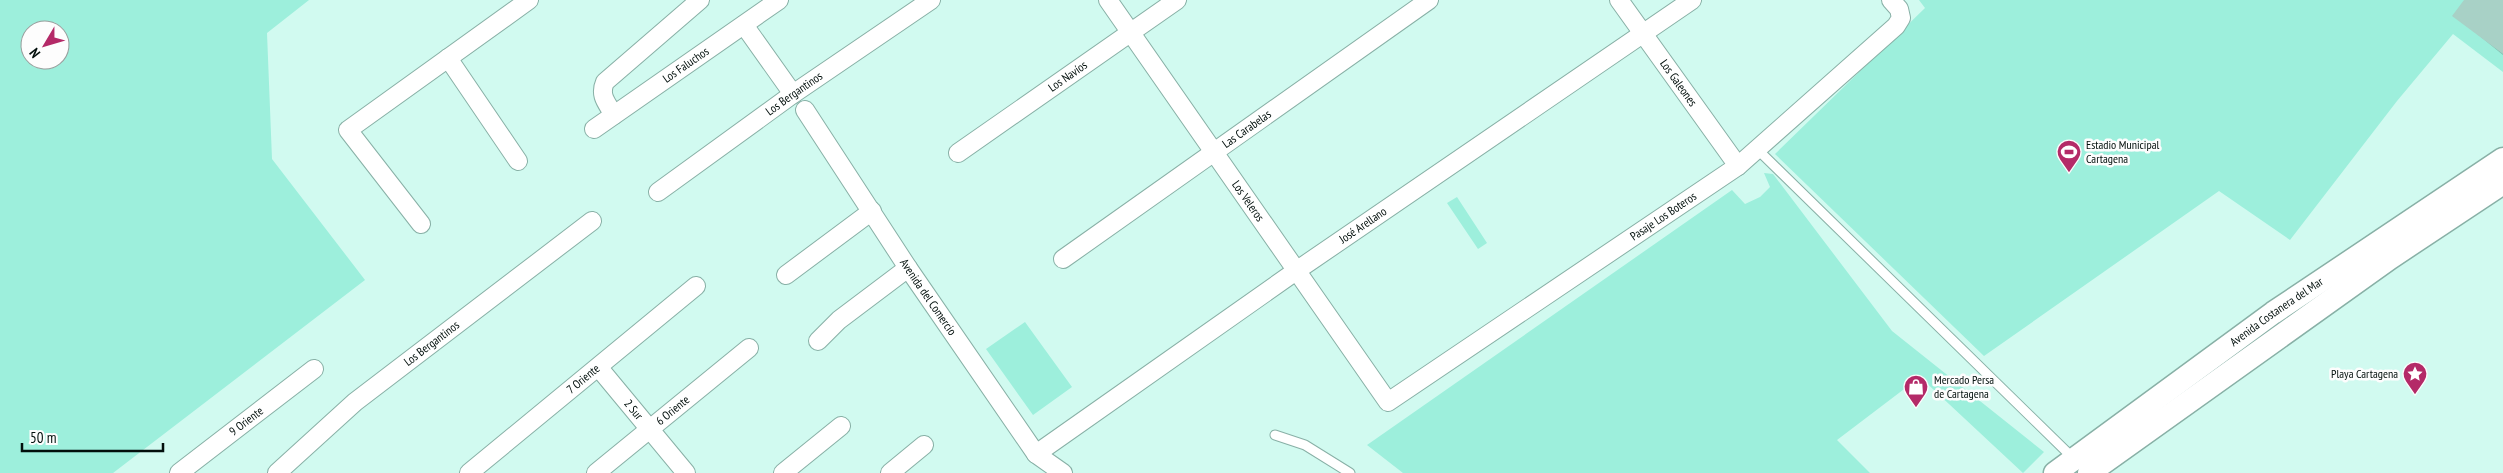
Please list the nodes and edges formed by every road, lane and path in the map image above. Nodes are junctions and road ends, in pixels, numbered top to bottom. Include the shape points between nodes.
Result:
1 (529, 0) edge
2 (700, 0) edge
3 (779, 0) edge
4 (931, 0) edge
5 (1108, 0) edge
6 (1177, 0) edge
7 (1430, 0) edge
8 (1619, 0) edge
9 (1692, 0) edge
10 (1891, 0) edge
11 (744, 25) junction
12 (1131, 32) junction
13 (1644, 35) junction
14 (448, 58) junction
15 (793, 94) junction
16 (806, 110) dead end
17 (614, 115) junction
18 (594, 129) dead end
19 (1757, 149) junction
20 (1214, 150) junction
21 (958, 153) dead end
22 (2503, 159) edge
23 (518, 161) dead end
24 (1738, 166) junction
25 (2503, 183) edge
26 (658, 192) dead end
27 (872, 211) junction
28 (592, 221) dead end
29 (421, 224) dead end
30 (1063, 258) dead end
31 (908, 268) junction
32 (1296, 271) junction
33 (786, 275) dead end
34 (696, 286) dead end
35 (818, 341) dead end
36 (749, 348) dead end
37 (599, 368) junction
38 (314, 369) dead end
39 (1388, 402) joint
40 (841, 426) dead end
41 (650, 430) junction
42 (1275, 436) dead end
43 (924, 445) dead end
44 (1036, 454) junction
45 (2081, 466) edge
46 (179, 473) edge
47 (277, 473) edge
48 (469, 473) edge
49 (596, 473) edge
50 (686, 473) edge
51 (783, 473) edge
52 (890, 473) edge
53 (1063, 473) edge
54 (1350, 473) edge
55 (2055, 473) edge

1 - 14 street
2 - 17 street via 604,82 603,98
3 - 11 street, Los Faluchos
4 - 15 street, Los Bergantinos
5 - 12 street, Los Veleros
6 - 12 street, Los Navíos
7 - 20 street, Las Carabelas
8 - 13 street, Los Galeones
9 - 13 street, José Arellano
10 - 19 street, Pasaje Los Boteros via 1902,18 1896,26
11 - 15 street
11 - 17 street, Los Faluchos
12 - 20 street, Los Veleros
12 - 21 street, Los Navíos
13 - 24 street, Los Galeones
13 - 32 street, José Arellano
14 - 23 street
14 - 29 street via 348,130
15 - 26 street, Los Bergantinos
16 - 27 street, Avenida del Comercio
17 - 18 street, Los Faluchos
19 - 24 street, Pasaje Los Boteros
19 - 45 lane
20 - 30 street, Las Carabelas
20 - 32 street, Los Veleros
22 - 45 street, Avenida Costanera del Mar via 2274,314
24 - 39 street, Pasaje Los Boteros
25 - 45 street, Avenida Costanera del Mar
27 - 31 street, Avenida del Comercio
27 - 33 street
28 - 47 street, Los Bergantinos via 356,402
31 - 35 street via 839,320
31 - 44 street, Avenida del Comercio
32 - 39 street, Los Veleros
32 - 44 street, José Arellano
34 - 37 street, 7 Oriente
36 - 41 street, 6 Oriente
37 - 41 street, 2 Sur
37 - 48 street, 7 Oriente
38 - 46 street, 9 Oriente
40 - 51 street
41 - 49 street, 6 Oriente
41 - 50 street, 2 Sur
42 - 54 lane via 1305,445
43 - 52 street
44 - 53 street, Avenida del Comercio
45 - 55 street, Avenida Costanera del Mar

